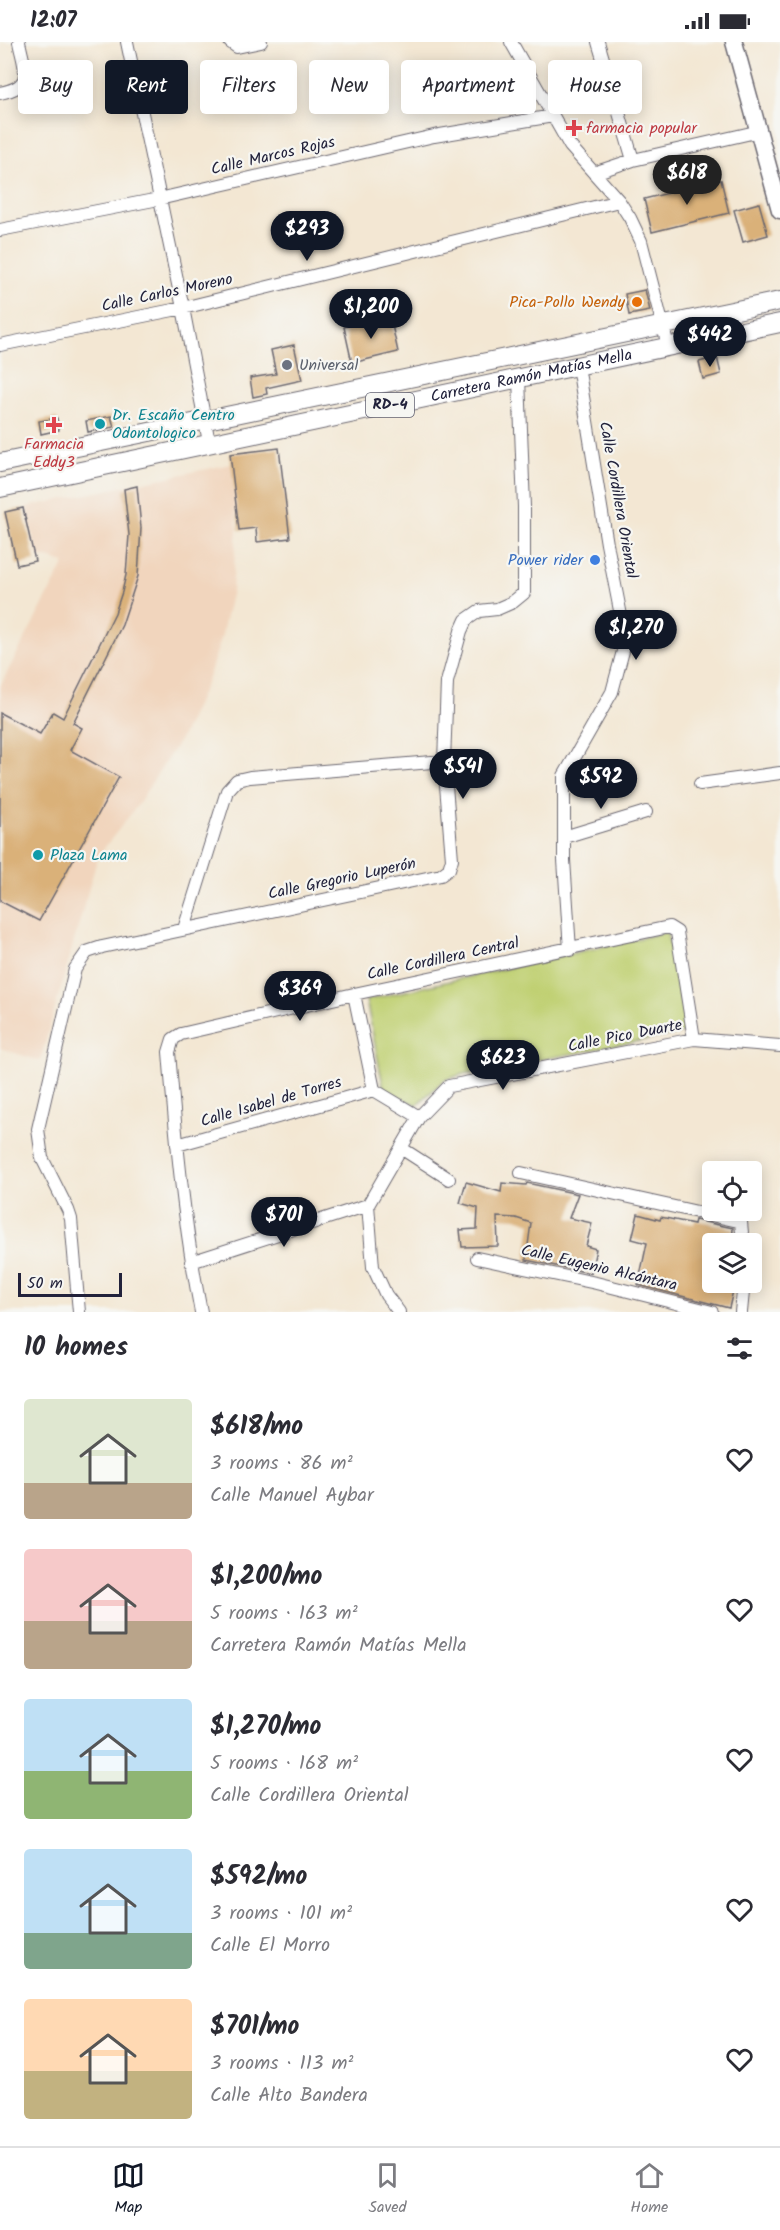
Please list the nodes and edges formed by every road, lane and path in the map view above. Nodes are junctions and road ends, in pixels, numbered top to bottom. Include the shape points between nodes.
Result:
1 (20, 42) edge
2 (127, 42) edge
3 (230, 42) edge
4 (261, 42) edge
5 (511, 42) edge
6 (598, 42) edge
7 (734, 42) edge
8 (0, 93) edge
9 (553, 116) junction
10 (760, 131) junction
11 (633, 160) junction
12 (594, 173) junction
13 (159, 199) junction
14 (619, 201) junction
15 (780, 210) edge
16 (0, 231) edge
17 (780, 301) edge
18 (183, 308) junction
19 (780, 323) edge
20 (663, 325) junction
21 (0, 345) edge
22 (668, 346) junction
23 (578, 366) junction
24 (519, 378) junction
25 (206, 421) junction
26 (209, 442) junction
27 (0, 463) edge
28 (0, 488) edge
29 (444, 761) junction
30 (780, 773) edge
31 (700, 784) dead end
32 (646, 812) dead end
33 (564, 837) junction
34 (184, 929) junction
35 (570, 950) junction
36 (354, 994) junction
37 (694, 1040) junction
38 (780, 1046) edge
39 (374, 1090) junction
40 (419, 1117) junction
41 (177, 1146) junction
42 (401, 1148) junction
43 (521, 1173) dead end
44 (449, 1179) dead end
45 (368, 1205) junction
46 (742, 1233) edge
47 (477, 1258) dead end
48 (191, 1262) junction
49 (743, 1293) edge
50 (79, 1312) edge
51 (201, 1312) edge
52 (399, 1312) edge
53 (712, 1312) edge
54 (741, 1312) edge

1 - 8 street via 26,74 23,83 17,90
2 - 13 street
3 - 4 street via 237,47
5 - 9 street
6 - 11 street
7 - 10 main road
9 - 12 street via 570,146
9 - 13 street, Calle Marcos Rojas via 434,136
10 - 11 street
10 - 15 main road
11 - 12 street
12 - 14 street
13 - 16 street, Calle Marcos Rojas
13 - 18 street
14 - 18 street, Calle Carlos Moreno
14 - 20 street via 641,241
17 - 20 main road, Carretera Ramón Matías Mella / RD-4
18 - 21 street, Calle Carlos Moreno
18 - 25 street
19 - 22 main road, Carretera Ramón Matías Mella / RD-4
20 - 22 street
20 - 25 main road, Carretera Ramón Matías Mella / RD-4
22 - 23 main road, Carretera Ramón Matías Mella / RD-4
23 - 24 main road, Carretera Ramón Matías Mella / RD-4
23 - 33 street, Calle Cordillera Oriental via 624,631 612,692 564,776
24 - 26 main road, Carretera Ramón Matías Mella / RD-4
24 - 29 street, Calle Gregorio Luperón via 524,593 513,602 479,611 466,620 447,682
25 - 26 street
25 - 27 main road, Carretera Ramón Matías Mella / RD-4
26 - 28 main road, Carretera Ramón Matías Mella / RD-4
29 - 34 street via 237,780 227,791
29 - 34 street, Calle Gregorio Luperón via 452,859 446,873
30 - 31 street
32 - 33 street
33 - 35 street, Calle Cordillera Oriental
34 - 50 street, Calle Gregorio Luperón via 87,951 75,969 38,1129 42,1158 71,1219
35 - 36 street, Calle Cordillera Central
35 - 37 street, Calle Cordillera Central via 674,928
36 - 39 street
36 - 41 street, Calle Cordillera Central via 173,1039 170,1052
37 - 38 street, Calle Pico Duarte
37 - 40 street, Calle Pico Duarte via 449,1086
39 - 40 street
39 - 41 street, Calle Isabel de Torres
40 - 42 street, Calle Pico Duarte
41 - 48 street, Calle Cordillera Central
42 - 44 street
42 - 45 street, Calle Pico Duarte
43 - 46 street via 738,1221
45 - 48 street
45 - 52 street via 373,1267
47 - 53 street, Calle Eugenio Alcántara
48 - 51 street, Calle Cordillera Central
49 - 54 street

